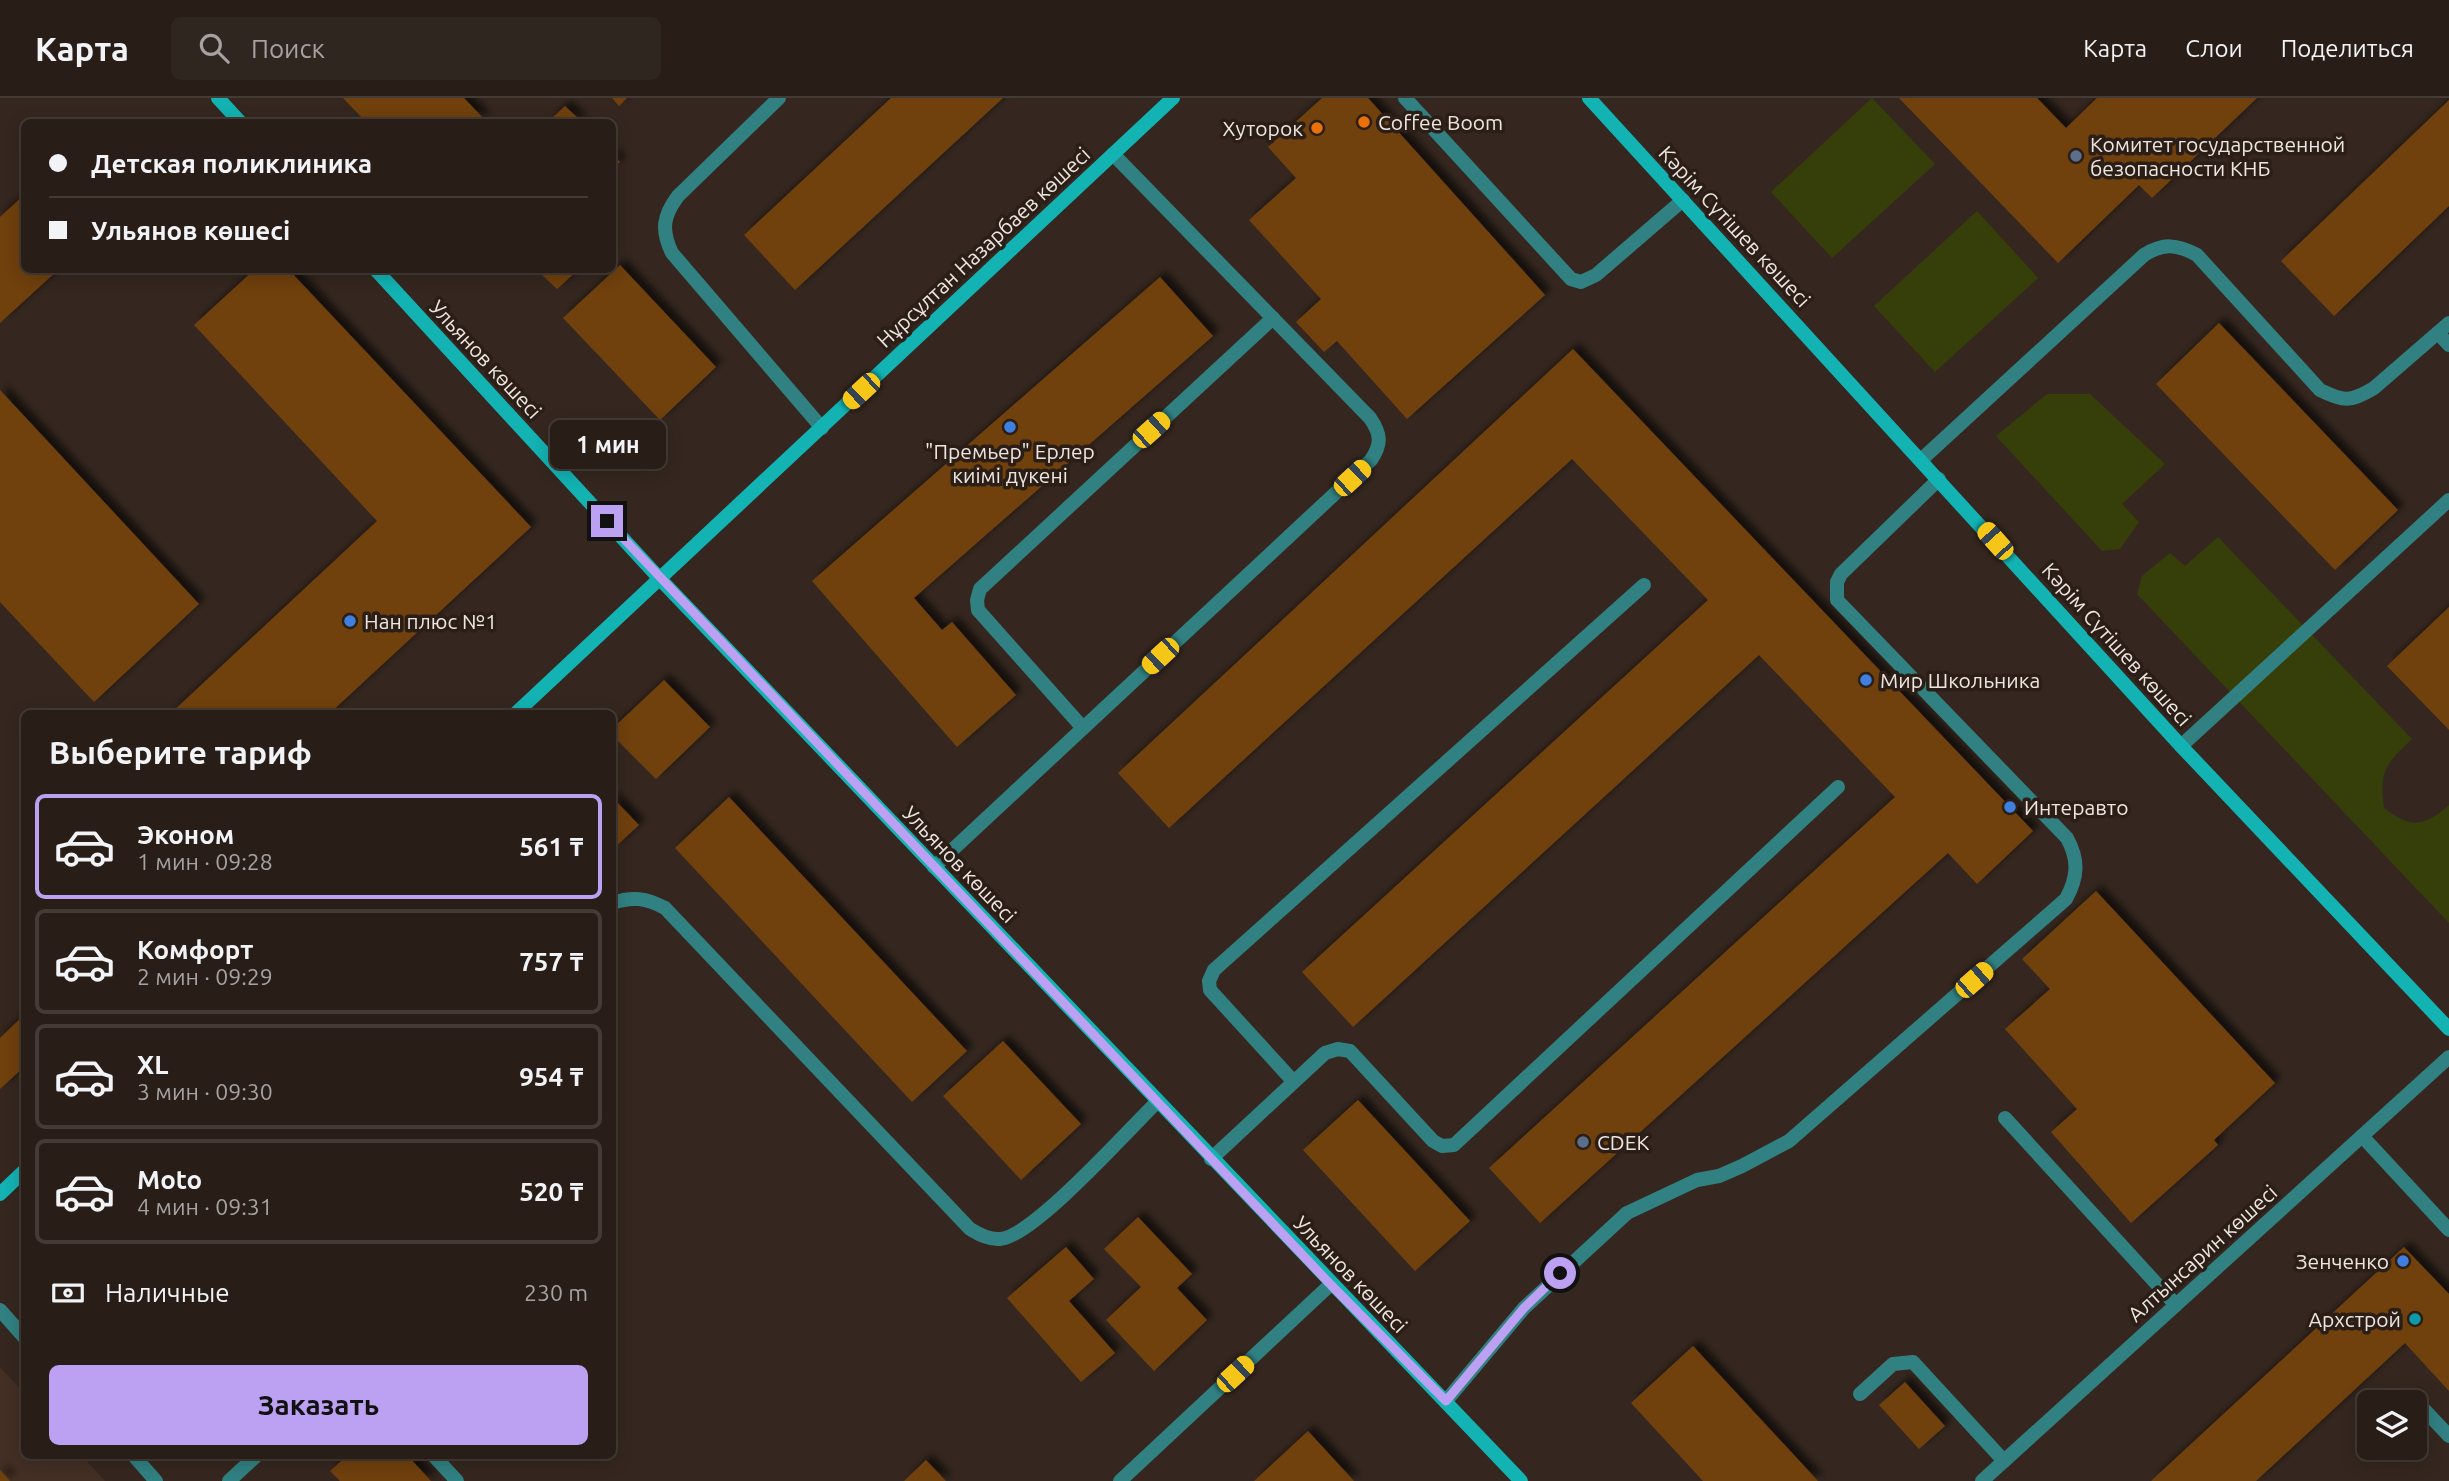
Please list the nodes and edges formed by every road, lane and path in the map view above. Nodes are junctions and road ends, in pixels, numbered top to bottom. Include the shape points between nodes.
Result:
1 (218, 98) edge
2 (779, 98) edge
3 (1173, 98) edge
4 (1405, 98) edge
5 (1589, 98) edge
6 (237, 119) edge
7 (1113, 154) junction
8 (1683, 201) junction
9 (379, 273) edge
10 (1273, 318) junction
11 (2444, 328) edge
12 (2449, 345) edge
13 (822, 428) junction
14 (1921, 460) junction
15 (1939, 479) junction
16 (2449, 500) edge
17 (660, 579) junction
18 (1644, 586) dead end
19 (519, 710) edge
20 (1083, 728) junction
21 (2181, 746) junction
22 (1838, 787) dead end
23 (934, 867) junction
24 (616, 902) edge
25 (2449, 1029) edge
26 (2449, 1057) edge
27 (1293, 1082) junction
28 (1157, 1102) junction
29 (2005, 1118) dead end
30 (2362, 1136) junction
31 (1211, 1159) junction
32 (21, 1174) edge
33 (0, 1194) edge
34 (2449, 1230) edge
35 (1331, 1285) junction
36 (2176, 1305) junction
37 (0, 1310) edge
38 (21, 1334) edge
39 (1860, 1394) dead end
40 (1446, 1401) junction
41 (2427, 1413) edge
42 (2449, 1436) edge
43 (137, 1459) edge
44 (253, 1459) edge
45 (437, 1459) edge
46 (2004, 1461) junction
47 (156, 1481) edge
48 (229, 1481) edge
49 (457, 1481) edge
50 (1120, 1481) edge
51 (1521, 1481) edge
52 (1983, 1481) edge

1 - 6 street
2 - 13 street via 667,210 665,239 672,253
3 - 7 street, Нұрсұлтан Назарбаев көшесі
4 - 8 street via 1571,279 1581,282 1597,275
5 - 8 street, Кәрім Сүтішев көшесі
7 - 10 street
7 - 13 street, Нұрсұлтан Назарбаев көшесі
8 - 14 street, Кәрім Сүтішев көшесі
9 - 17 street, Ульянов көшесі
10 - 20 street via 980,589 978,610
10 - 20 street via 1370,418 1380,439 1377,450
11 - 12 street
11 - 14 street via 2374,388 2341,400 2320,390 2197,255 2169,245 2144,255
13 - 17 street, Нұрсұлтан Назарбаев көшесі
14 - 15 street, Кәрім Сүтішев көшесі
15 - 21 street, Кәрім Сүтішев көшесі
15 - 40 street via 1841,574 1837,600 2067,838 2077,874 2066,899 1789,1141 1742,1166 1697,1180 1627,1213 1524,1308
16 - 21 street
17 - 19 street, Нұрсұлтан Назарбаев көшесі
17 - 23 street, Ульянов көшесі
18 - 27 street via 1214,970 1210,990
20 - 23 street
21 - 25 street, Кәрім Сүтішев көшесі
22 - 27 street via 1454,1145 1433,1141 1350,1051 1325,1053
23 - 28 street, Ульянов көшесі
24 - 28 street via 647,899 666,908 982,1237 1000,1239 1028,1228
26 - 30 street, Алтынсарин көшесі
27 - 31 street
28 - 31 street, Ульянов көшесі
29 - 36 street
30 - 34 street
30 - 36 street, Алтынсарин көшесі
31 - 35 street, Ульянов көшесі
32 - 33 street
35 - 40 street, Ульянов көшесі
35 - 50 street
36 - 46 street, Алтынсарин көшесі
37 - 38 street
39 - 46 street via 1893,1364 1913,1362
40 - 51 street, Ульянов көшесі
41 - 42 street
43 - 47 street
44 - 48 street
45 - 49 street
46 - 52 street, Алтынсарин көшесі

